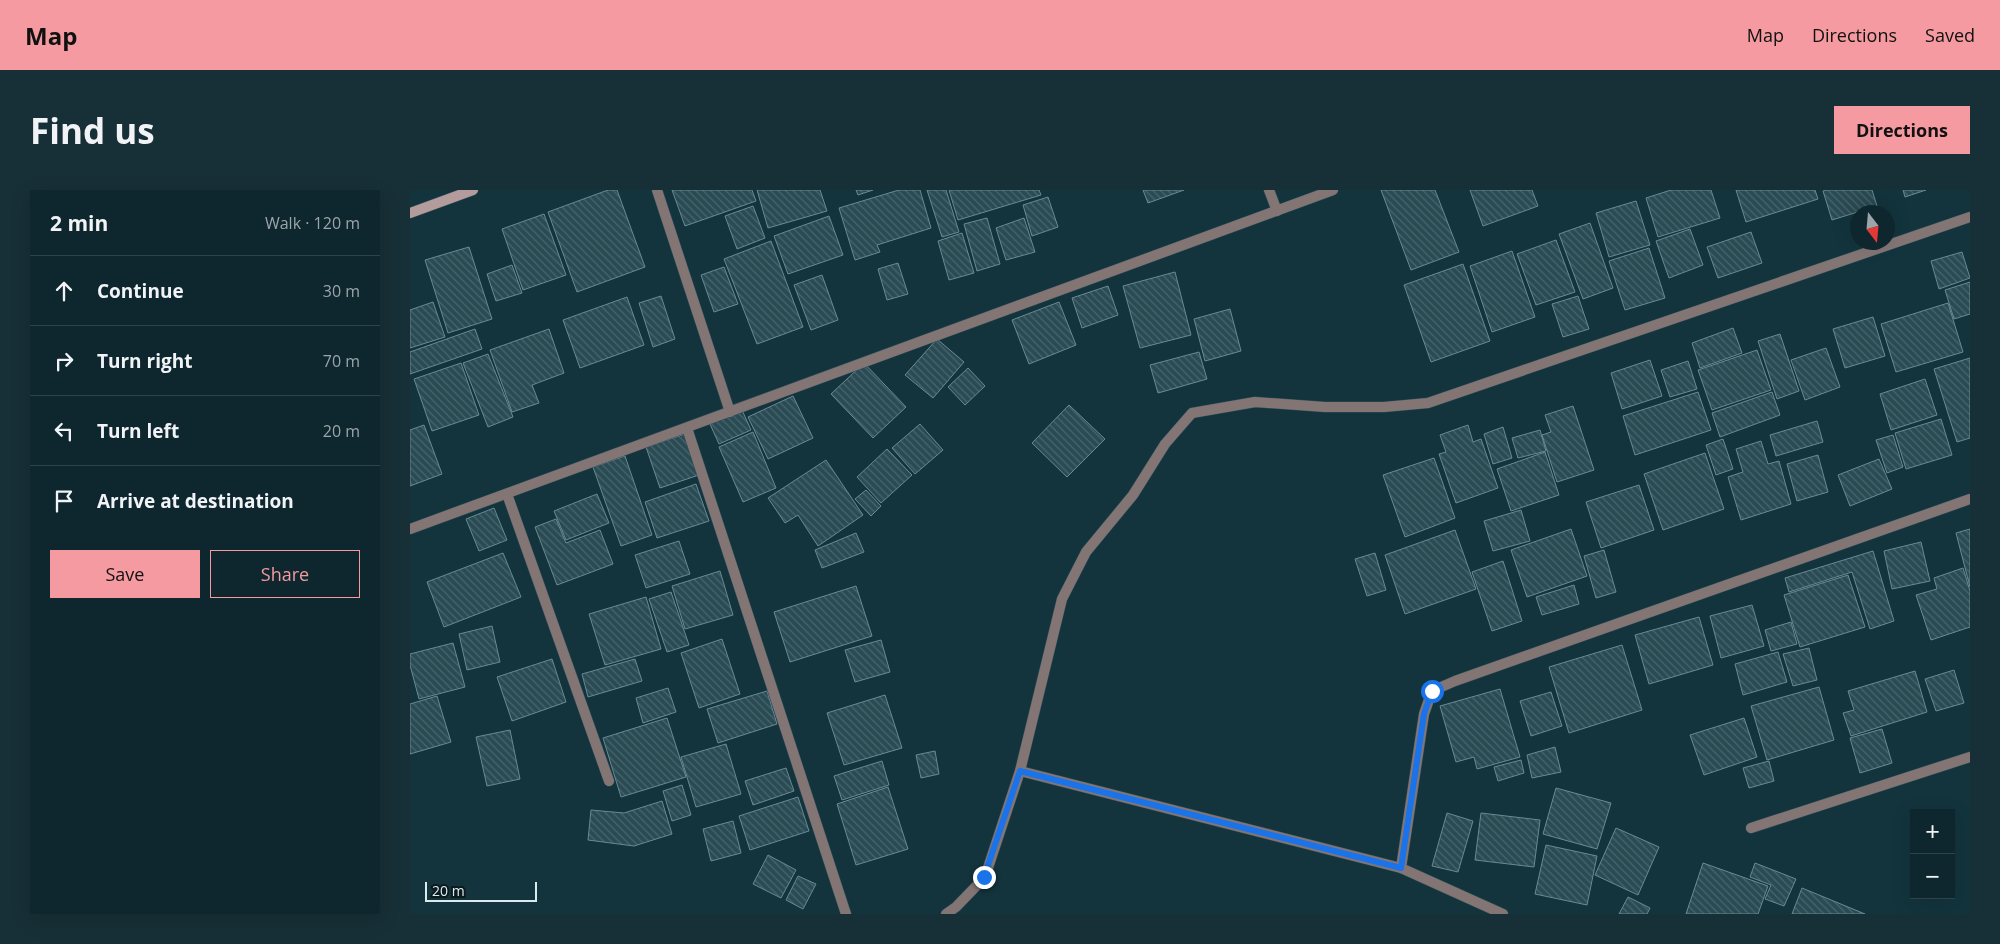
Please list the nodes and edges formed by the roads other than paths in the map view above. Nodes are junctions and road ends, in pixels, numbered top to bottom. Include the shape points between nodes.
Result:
1 (473, 190) edge
2 (657, 190) edge
3 (1269, 190) edge
4 (1333, 190) edge
5 (1278, 210) junction
6 (410, 214) edge
7 (1970, 217) edge
8 (730, 412) junction
9 (687, 428) junction
10 (507, 494) junction
11 (1970, 499) edge
12 (410, 530) edge
13 (1970, 757) edge
14 (1020, 771) junction
15 (609, 781) dead end
16 (1751, 828) dead end
17 (1401, 868) junction
18 (846, 914) edge
19 (946, 914) edge
20 (1503, 914) edge

1 - 6 street
2 - 8 street
3 - 5 street
4 - 5 street
5 - 8 street
7 - 14 street via 1428,403 1335,407 1255,402 1192,413 1165,444 1133,495 1086,552 1062,599
8 - 9 street
9 - 10 street
9 - 18 street
10 - 12 street
10 - 15 street
11 - 17 street via 1432,691 1424,714
13 - 16 street
14 - 17 street
14 - 19 street via 984,877
17 - 20 street

